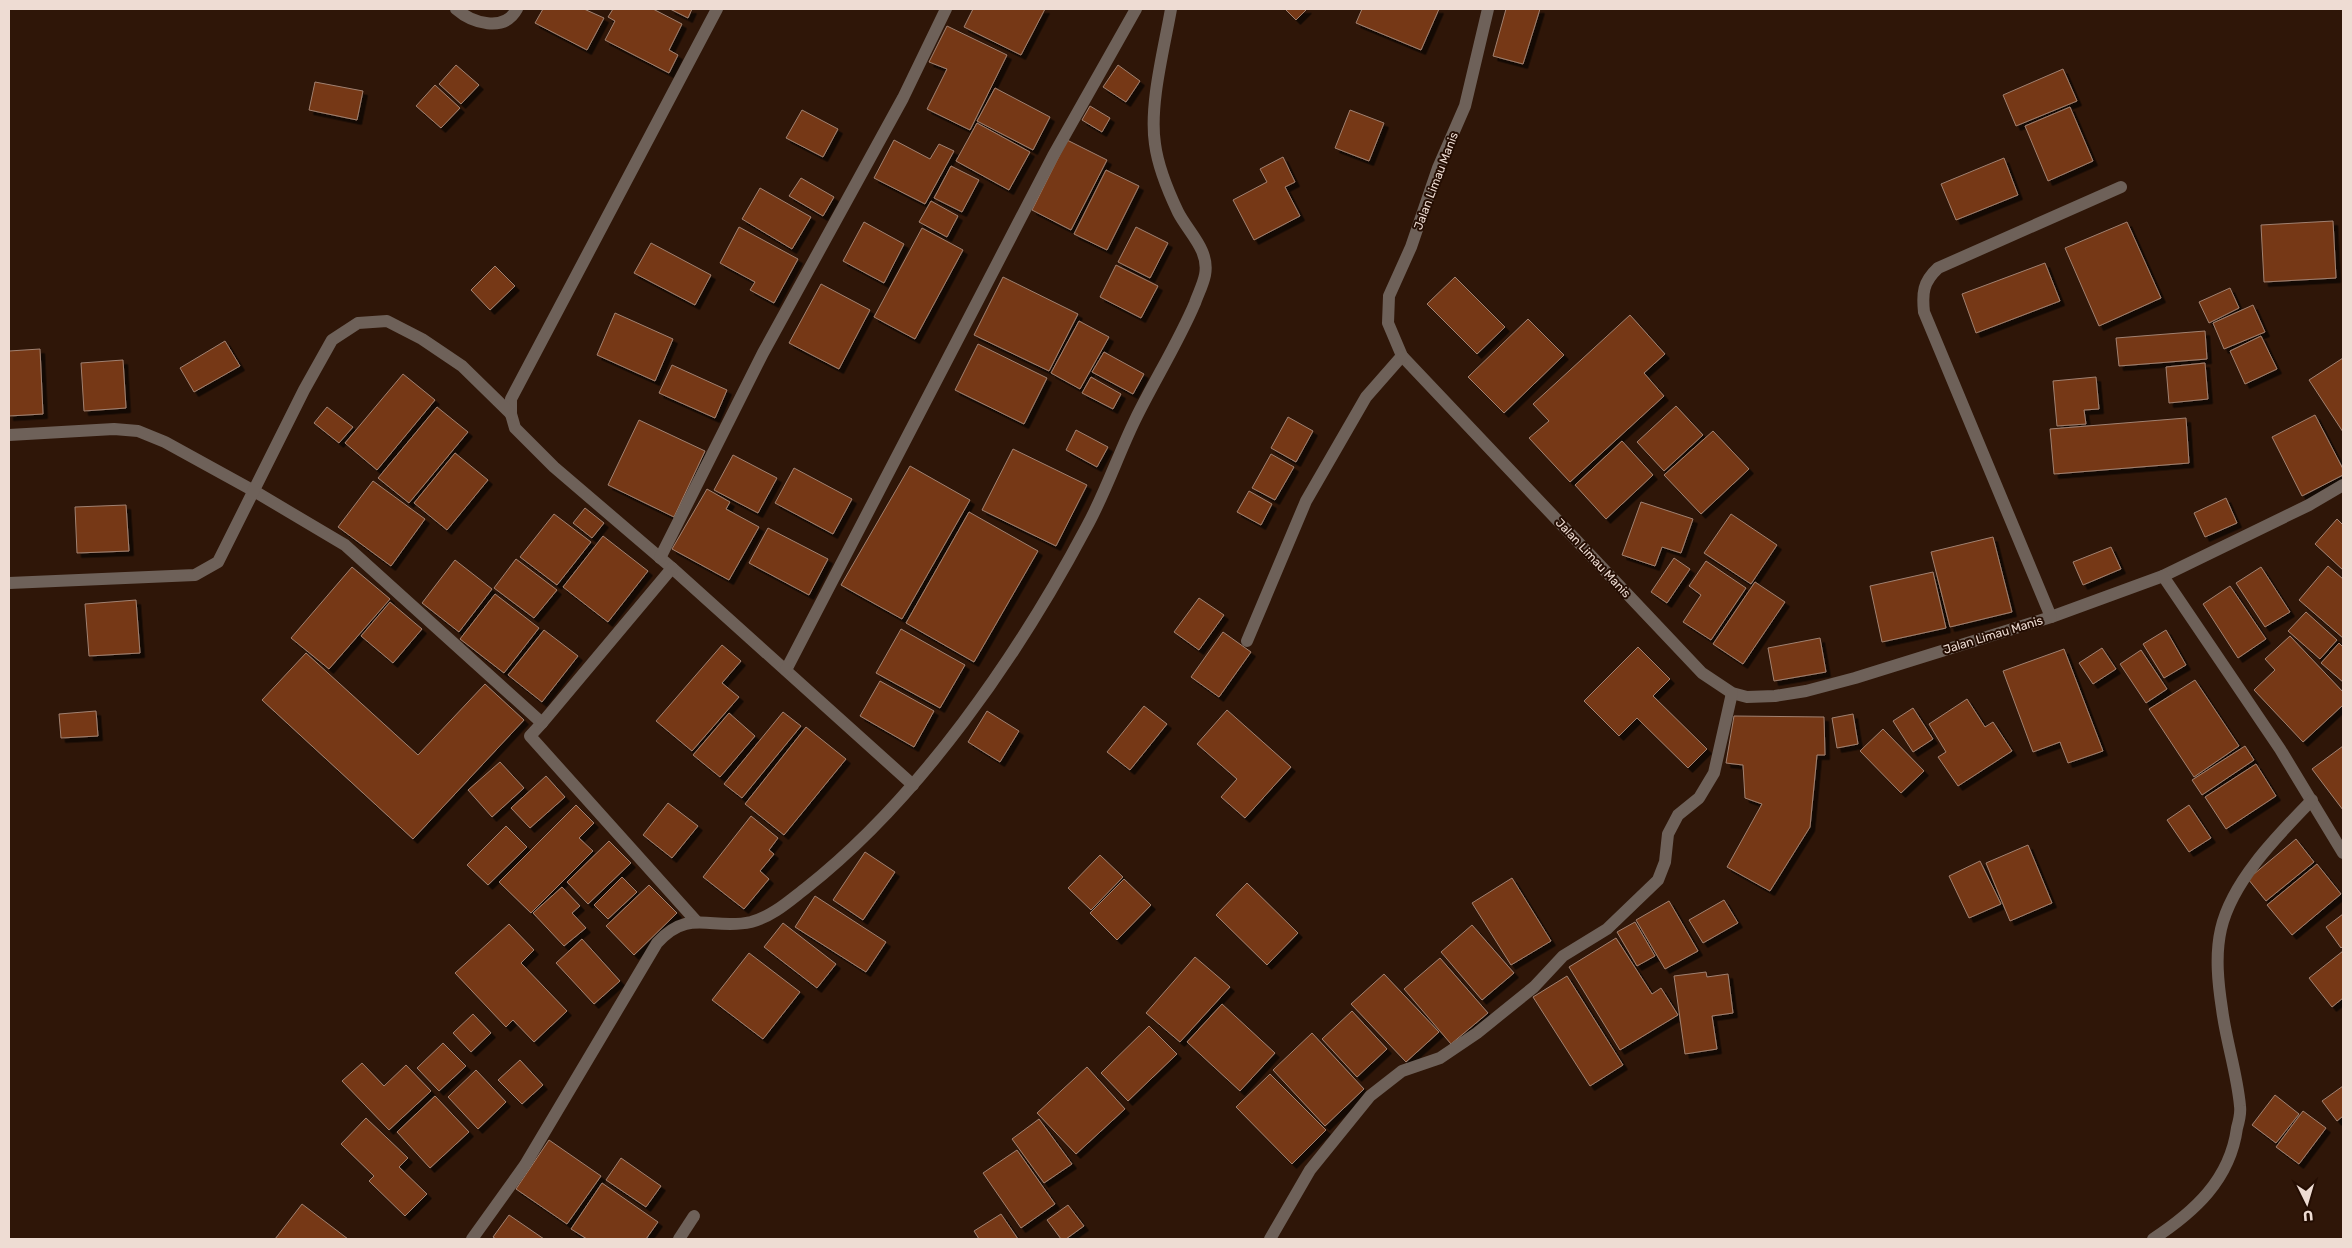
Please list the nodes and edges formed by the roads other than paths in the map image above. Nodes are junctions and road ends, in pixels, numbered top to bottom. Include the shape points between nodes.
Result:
1 (456, 9) edge
2 (517, 9) edge
3 (717, 9) edge
4 (946, 9) edge
5 (1136, 9) edge
6 (1171, 9) edge
7 (1488, 9) edge
8 (2120, 187) dead end
9 (1402, 356) junction
10 (511, 414) junction
11 (9, 435) edge
12 (2343, 486) edge
13 (254, 491) junction
14 (660, 558) junction
15 (672, 568) junction
16 (2163, 576) junction
17 (9, 582) edge
18 (2051, 617) junction
19 (1247, 641) dead end
20 (786, 670) junction
21 (1732, 693) junction
22 (542, 723) junction
23 (913, 785) junction
24 (2312, 800) junction
25 (2343, 853) edge
26 (697, 922) junction
27 (694, 1216) dead end
28 (472, 1239) edge
29 (679, 1239) edge
30 (1270, 1239) edge
31 (2153, 1239) edge

1 - 2 street via 467,18 483,24 501,22
3 - 10 street via 511,399
4 - 14 street via 903,98 763,354
5 - 20 street via 1053,156
6 - 23 street via 1153,116 1155,145 1179,214 1205,258 1206,274 1088,525 1052,590 975,704
7 - 9 street, Jalan Limau Manis via 1465,106 1438,168 1412,247 1389,296 1388,322
8 - 18 street via 1938,268 1928,277 1922,293 1924,312
9 - 19 street via 1366,397 1306,501
9 - 21 street, Jalan Limau Manis via 1702,673
10 - 13 street via 462,366 422,339 387,321 358,323 332,340
10 - 14 street via 515,428 554,467
11 - 13 street via 138,431 165,442
12 - 16 street, Jalan Limau Manis
13 - 17 street via 218,562 195,575
13 - 22 street via 344,545
14 - 15 street
15 - 20 street
15 - 22 street
16 - 18 street, Jalan Limau Manis
16 - 24 street
18 - 21 street, Jalan Limau Manis via 1806,691 1747,697
20 - 23 street
21 - 30 street via 1714,773 1699,798 1678,815 1668,834 1665,862 1658,880 1607,929 1563,956 1534,987 1477,1033 1440,1058 1402,1071 1370,1096 1310,1170
22 - 26 street via 530,736
23 - 26 street via 845,856 774,913 751,922
24 - 25 street
24 - 31 street via 2261,854 2244,879 2221,928 2218,986 2240,1108 2236,1140 2228,1163 2199,1205
26 - 28 street via 675,927 657,943 525,1165
27 - 29 street

